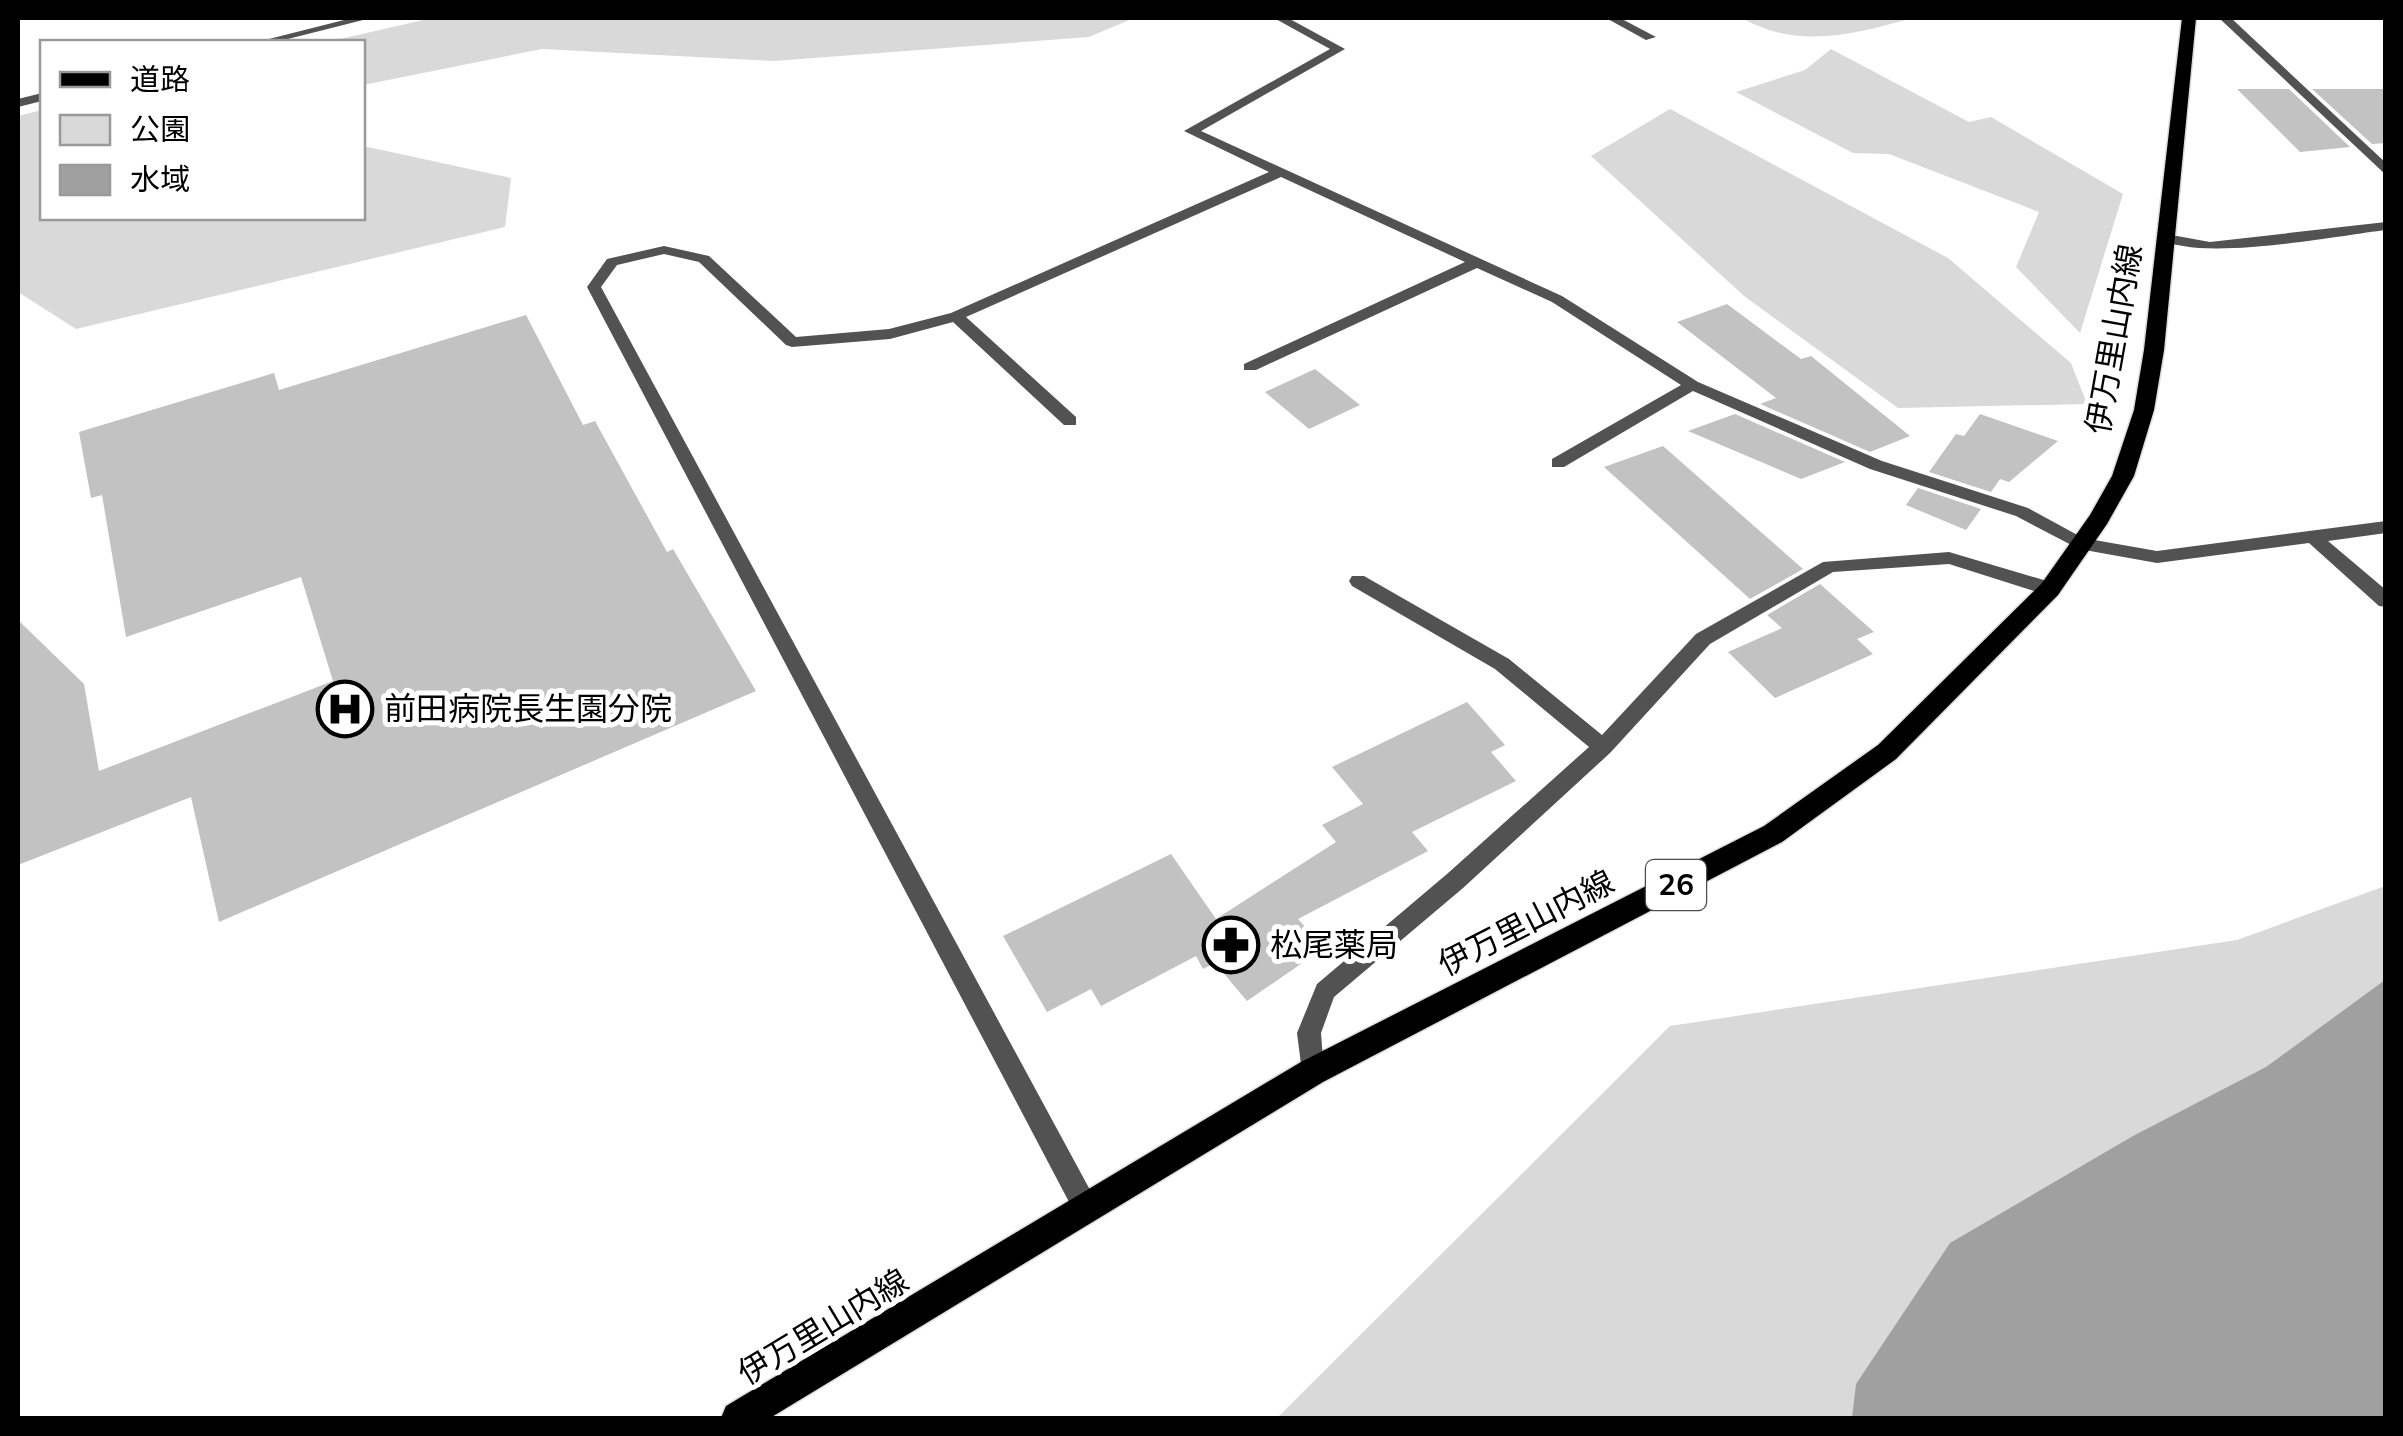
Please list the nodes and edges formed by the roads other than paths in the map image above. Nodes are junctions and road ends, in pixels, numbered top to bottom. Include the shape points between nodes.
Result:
1 (365, 18) edge
2 (1280, 18) edge
3 (1612, 18) edge
4 (2189, 18) edge
5 (2225, 18) edge
6 (1650, 37) dead end
7 (272, 40) edge
8 (2386, 171) edge
9 (1281, 172) junction
10 (2386, 226) edge
11 (2166, 238) junction
12 (1477, 262) junction
13 (956, 316) junction
14 (1250, 367) dead end
15 (1692, 385) junction
16 (1070, 420) dead end
17 (1558, 463) dead end
18 (2386, 527) edge
19 (2314, 538) junction
20 (2079, 543) junction
21 (1358, 582) dead end
22 (2050, 589) junction
23 (2386, 601) edge
24 (1603, 747) junction
25 (1312, 1072) junction
26 (1087, 1210) junction
27 (738, 1418) edge

1 - 7 street
2 - 9 street via 1339,49 1192,131
3 - 6 street
4 - 11 main road, 伊万里山内線 / 26
5 - 8 street
9 - 12 street
9 - 13 street
10 - 11 street via 2210,246
11 - 20 main road, 伊万里山内線 / 26 via 2144,410 2123,476
12 - 14 street
12 - 15 street via 1557,299
13 - 16 street
13 - 26 street via 890,334 792,342 704,259 664,250 612,262 594,288
15 - 17 street
15 - 20 street via 1876,465 2022,512
18 - 19 street
19 - 20 street via 2157,557
19 - 23 street
20 - 22 main road, 伊万里山内線 / 26
21 - 24 street via 1502,664
22 - 24 street via 1949,558 1829,566 1703,639
22 - 25 main road, 伊万里山内線 / 26 via 1887,752 1773,834
24 - 25 street via 1325,990 1309,1034
25 - 26 main road, 伊万里山内線 / 26
26 - 27 main road, 伊万里山内線 / 26

